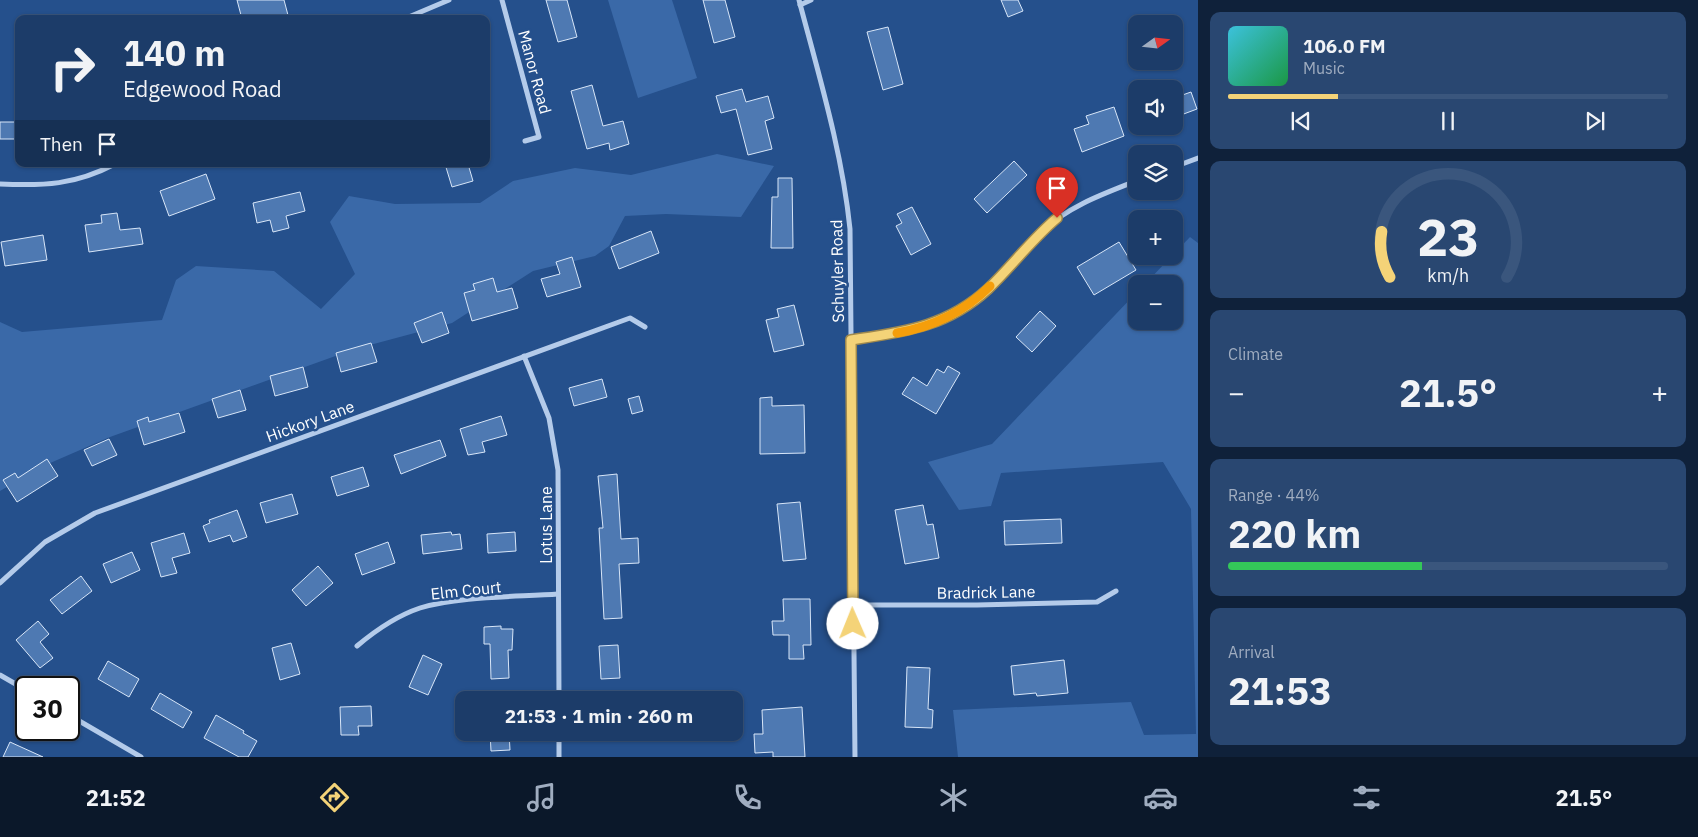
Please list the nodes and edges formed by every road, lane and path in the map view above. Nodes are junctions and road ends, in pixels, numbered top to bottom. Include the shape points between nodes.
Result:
1 (449, 0) edge
2 (502, 0) edge
3 (811, 0) edge
4 (799, 2) edge
5 (413, 15) edge
6 (525, 141) dead end
7 (1198, 158) edge
8 (1183, 164) edge
9 (109, 167) edge
10 (0, 184) edge
11 (1128, 185) edge
12 (645, 327) dead end
13 (851, 340) junction
14 (524, 356) junction
15 (0, 583) edge
16 (1116, 591) dead end
17 (558, 594) junction
18 (853, 604) junction
19 (357, 646) dead end
20 (0, 675) edge
21 (15, 684) edge
22 (559, 691) edge
23 (80, 721) edge
24 (559, 741) edge
25 (141, 757) edge
26 (559, 757) edge
27 (855, 757) edge

1 - 5 street
2 - 6 street, Manor Road via 539,137
3 - 4 street
4 - 13 street, Schuyler Road via 846,188 850,229
7 - 8 street
9 - 10 street via 86,178 63,183 40,186
11 - 13 street via 1080,204 1057,218 988,288 955,313 912,330
12 - 14 street, Hickory Lane via 630,318
13 - 18 street, Schuyler Road
14 - 15 street, Hickory Lane via 94,513 45,542
14 - 17 street, Lotus Lane via 549,418 555,445
16 - 18 street, Bradrick Lane via 1097,602
17 - 19 street, Elm Court via 444,603 420,608 398,617
17 - 22 street, Lotus Lane
18 - 27 street, Schuyler Road
20 - 21 street
23 - 25 street
24 - 26 street

